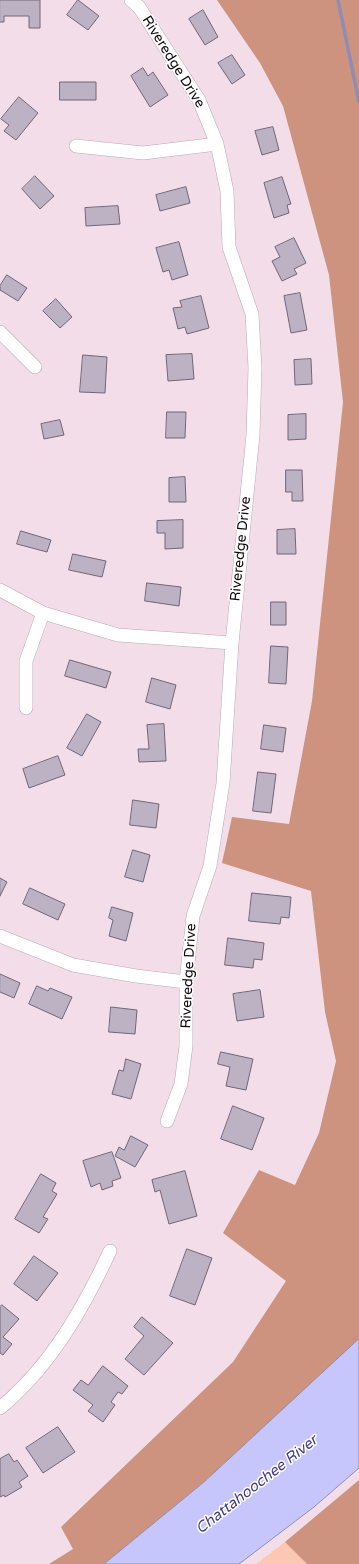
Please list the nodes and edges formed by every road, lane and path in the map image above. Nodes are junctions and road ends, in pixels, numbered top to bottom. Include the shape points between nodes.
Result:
1 (130, 0) edge
2 (217, 144) junction
3 (76, 146) dead end
4 (0, 332) edge
5 (35, 367) dead end
6 (0, 590) edge
7 (43, 613) junction
8 (232, 643) junction
9 (26, 708) dead end
10 (0, 936) edge
11 (186, 982) junction
12 (167, 1121) dead end
13 (110, 1251) dead end
14 (0, 1408) edge

1 - 2 street, Riveredge Drive via 139,7 199,100
2 - 3 street via 143,153
2 - 8 street, Riveredge Drive via 227,191 229,247 252,314 255,368 253,435
4 - 5 street
6 - 7 street
7 - 8 street via 118,636
7 - 9 street via 26,661
8 - 11 street, Riveredge Drive via 218,824 210,866 193,916
10 - 11 street via 74,965
11 - 12 street, Riveredge Drive via 186,1046 181,1084
13 - 14 street via 75,1320 35,1373 17,1394

